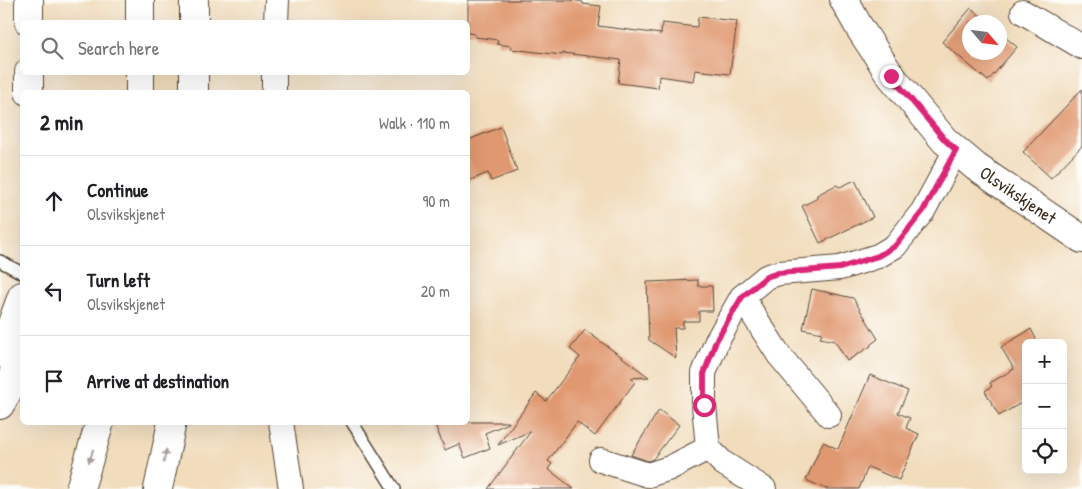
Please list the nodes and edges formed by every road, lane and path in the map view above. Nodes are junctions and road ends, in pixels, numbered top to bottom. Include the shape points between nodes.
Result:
1 (29, 0) edge
2 (140, 0) edge
3 (194, 0) edge
4 (277, 0) edge
5 (844, 0) edge
6 (1022, 12) dead end
7 (29, 20) edge
8 (140, 20) edge
9 (194, 20) edge
10 (276, 20) edge
11 (1082, 47) edge
12 (29, 75) edge
13 (140, 75) edge
14 (194, 75) edge
15 (274, 75) edge
16 (29, 90) edge
17 (140, 90) edge
18 (194, 90) edge
19 (274, 90) edge
20 (956, 150) junction
21 (1082, 239) edge
22 (0, 261) edge
23 (20, 272) edge
24 (742, 297) junction
25 (20, 301) edge
26 (20, 344) edge
27 (0, 356) edge
28 (0, 405) edge
29 (829, 415) dead end
30 (99, 425) edge
31 (171, 425) edge
32 (281, 425) edge
33 (354, 425) edge
34 (708, 448) junction
35 (601, 460) dead end
36 (80, 489) edge
37 (158, 489) edge
38 (291, 489) edge
39 (394, 489) edge
40 (764, 489) edge

1 - 7 main road
2 - 8 main road
3 - 9 main road
4 - 10 street
5 - 20 main road, Olsvikskjenet via 891,76
6 - 11 street
12 - 16 main road
13 - 17 main road
14 - 18 main road
15 - 19 street
20 - 21 main road, Olsvikskjenet
20 - 24 street via 923,211 895,246 878,256 840,268 778,273 766,277
22 - 23 lane
24 - 29 street via 779,355
24 - 34 street via 716,341 704,374
25 - 27 main road
26 - 28 main road via 10,388
30 -> 36 main road
37 -> 31 main road
32 - 38 street
33 - 39 lane
34 - 35 street via 670,468 648,475
34 - 40 street via 723,463

